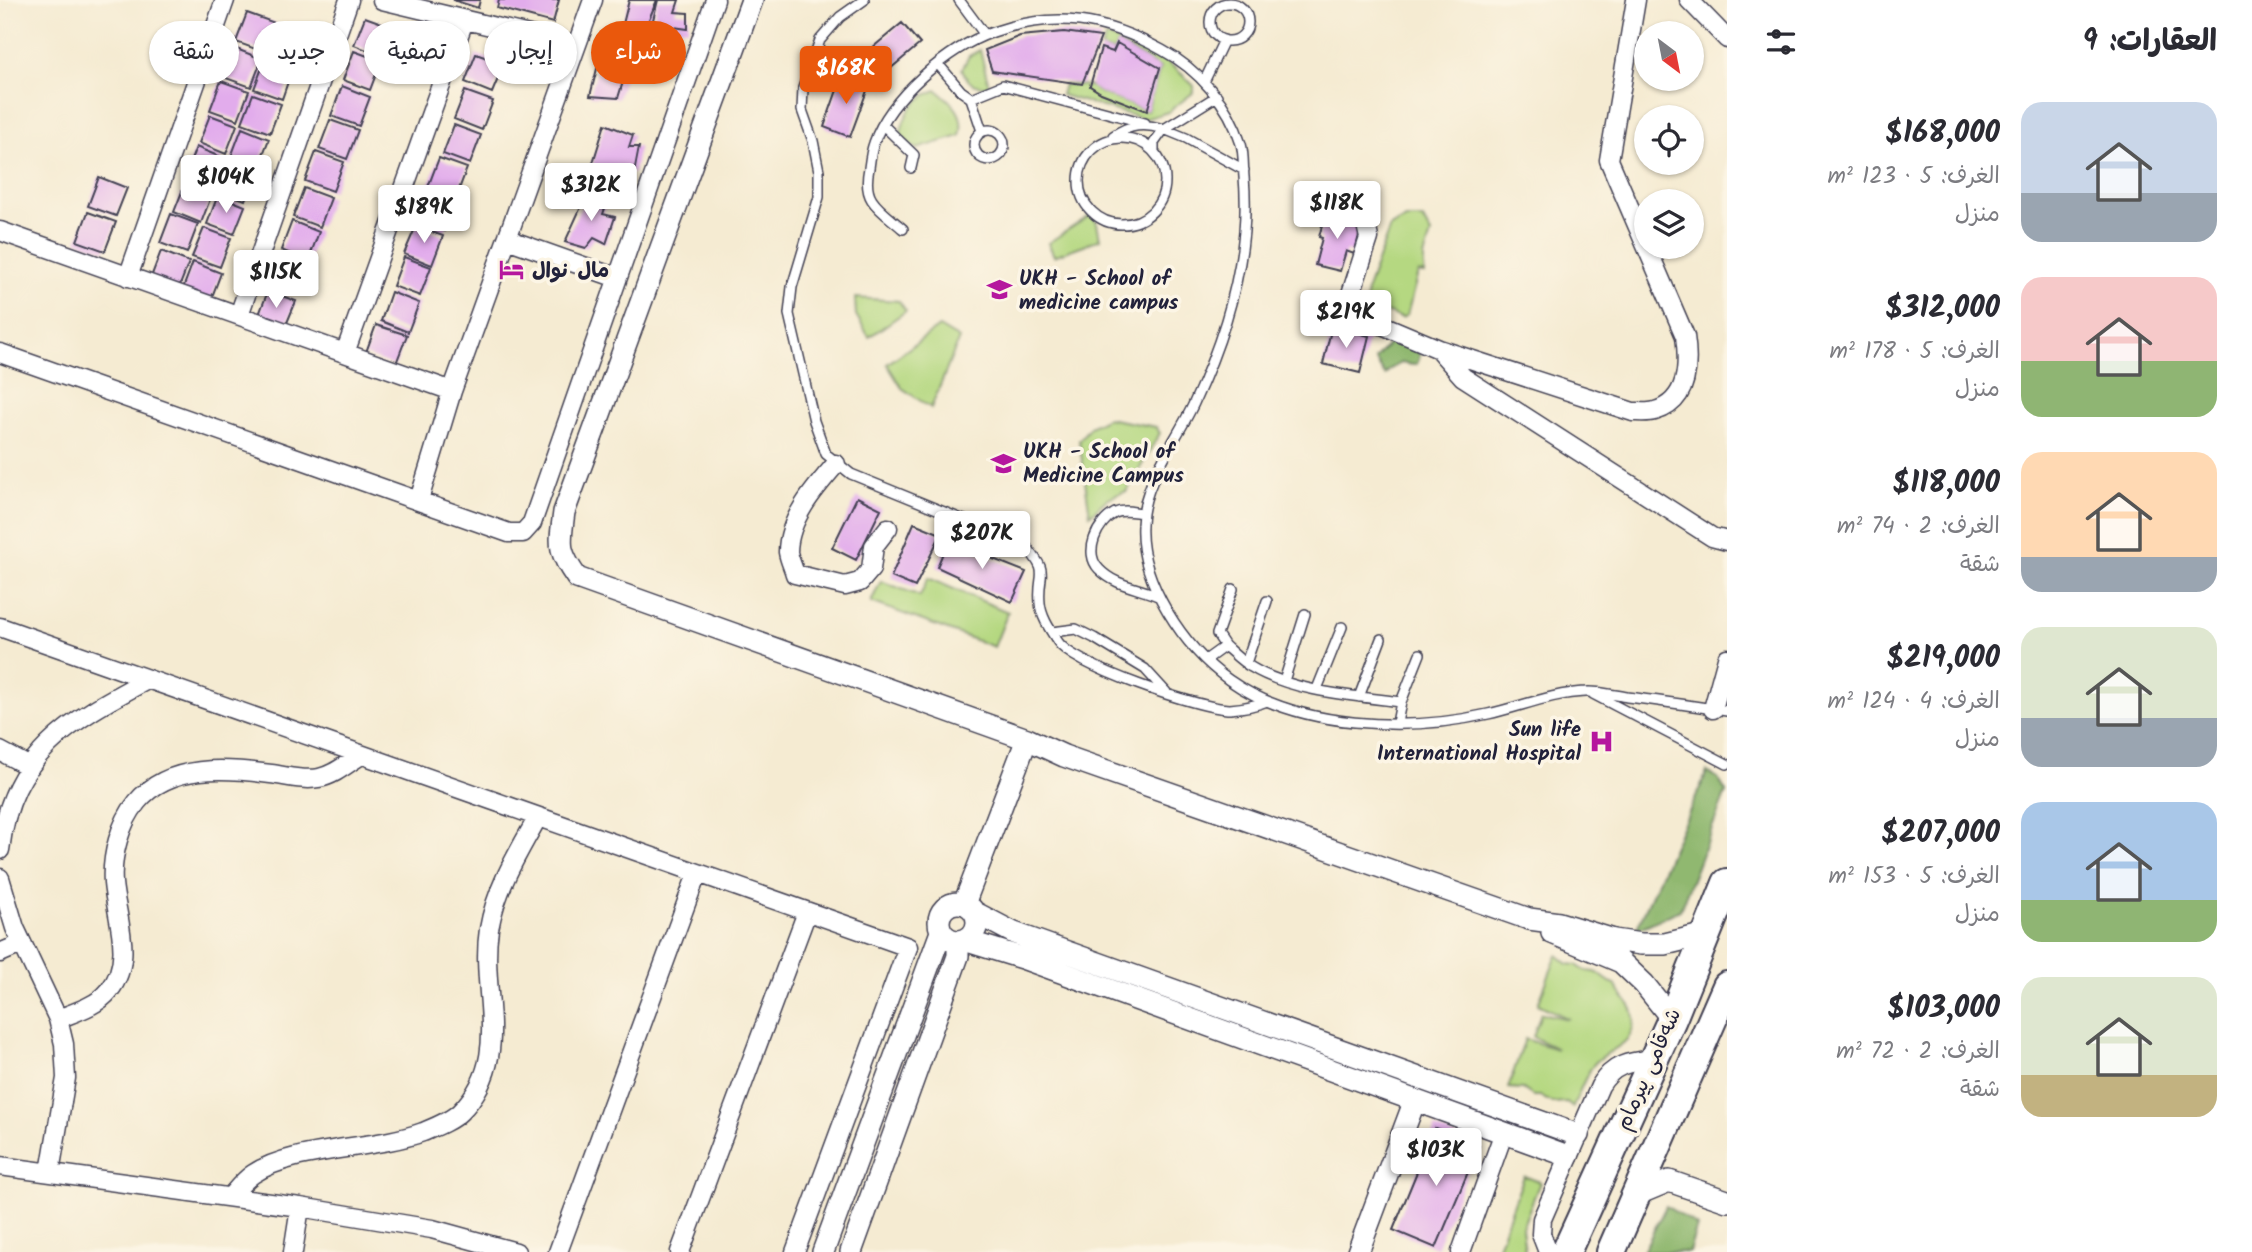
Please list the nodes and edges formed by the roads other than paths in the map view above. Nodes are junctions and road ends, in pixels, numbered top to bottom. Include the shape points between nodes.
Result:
1 (225, 0) edge
2 (349, 0) edge
3 (382, 0) edge
4 (593, 0) edge
5 (715, 0) edge
6 (752, 0) edge
7 (864, 0) edge
8 (959, 0) edge
9 (1636, 0) edge
10 (1689, 0) edge
11 (464, 21) edge
12 (985, 35) junction
13 (1727, 39) edge
14 (1224, 40) junction
15 (577, 41) edge
16 (938, 64) junction
17 (1203, 82) junction
18 (441, 84) edge
19 (562, 84) edge
20 (1217, 96) junction
21 (971, 98) junction
22 (1144, 123) junction
23 (883, 125) junction
24 (1164, 129) junction
25 (982, 131) dead end
26 (1108, 139) junction
27 (1154, 152) junction
28 (911, 168) dead end
29 (1244, 170) junction
30 (1339, 206) dead end
31 (1, 227) edge
32 (903, 229) dead end
33 (507, 239) junction
34 (128, 277) junction
35 (617, 278) junction
36 (239, 315) junction
37 (1439, 349) junction
38 (0, 353) edge
39 (345, 353) junction
40 (452, 391) junction
41 (836, 464) junction
42 (419, 500) junction
43 (1142, 513) junction
44 (888, 528) dead end
45 (1727, 541) edge
46 (1233, 589) dead end
47 (1158, 596) junction
48 (1267, 601) dead end
49 (1305, 614) dead end
50 (0, 627) edge
51 (1342, 627) dead end
52 (1052, 632) junction
53 (1381, 639) dead end
54 (1225, 646) junction
55 (1420, 654) dead end
56 (1727, 658) edge
57 (1206, 659) junction
58 (1246, 663) junction
59 (147, 680) junction
60 (1284, 681) junction
61 (1317, 689) junction
62 (1167, 692) junction
63 (1588, 692) junction
64 (1359, 697) junction
65 (1266, 701) junction
66 (1401, 702) junction
67 (1720, 710) edge
68 (1397, 723) junction
69 (1027, 739) junction
70 (0, 751) edge
71 (360, 755) junction
72 (1727, 764) edge
73 (30, 766) junction
74 (538, 817) junction
75 (0, 850) edge
76 (0, 878) edge
77 (694, 882) dead end
78 (1727, 883) edge
79 (969, 908) junction
80 (1529, 919) junction
81 (804, 920) dead end
82 (1706, 934) junction
83 (954, 937) junction
84 (21, 944) junction
85 (0, 953) edge
86 (1727, 986) edge
87 (58, 1019) junction
88 (1671, 1019) junction
89 (1354, 1054) junction
90 (1653, 1059) junction
91 (1346, 1075) junction
92 (1415, 1100) junction
93 (1513, 1111) junction
94 (1504, 1132) junction
95 (1578, 1135) junction
96 (1657, 1147) junction
97 (1568, 1156) junction
98 (0, 1166) edge
99 (50, 1172) junction
100 (1669, 1181) junction
101 (231, 1196) junction
102 (1635, 1198) junction
103 (1727, 1201) edge
104 (300, 1207) junction
105 (293, 1252) edge
106 (516, 1252) edge
107 (558, 1252) edge
108 (680, 1252) edge
109 (795, 1252) edge
110 (823, 1252) edge
111 (851, 1252) edge
112 (1358, 1252) edge
113 (1461, 1252) edge
114 (1548, 1252) edge
115 (1566, 1252) edge
116 (1611, 1252) edge

1 - 34 street
2 - 36 street
3 - 11 street
4 - 15 street
5 - 35 street
6 - 69 street via 564,512 559,545 576,578
7 - 41 lane via 840,17 820,40 803,88 803,110 819,171 819,197 792,287 789,314 814,421 826,454
8 - 12 lane
9 - 37 street via 1609,160 1685,336 1689,362 1685,383 1673,401 1655,411 1633,412
10 - 13 street
12 - 16 lane
12 - 17 lane via 1014,24 1050,19 1100,24 1167,52
14 - 14 lane via 1239,38 1247,27 1243,9 1231,3 1219,6 1210,20 1213,32
14 - 17 lane
16 - 21 lane
16 - 23 lane via 903,96
17 - 20 lane
18 - 39 street
19 - 33 street
20 - 24 lane
20 - 29 lane via 1241,144
21 - 22 lane via 1003,85
21 - 25 lane
22 - 24 lane
22 - 26 lane
23 - 28 lane via 914,155
23 - 32 lane via 873,144 867,180 870,199
24 - 27 lane via 1154,143
24 - 29 lane
26 - 27 lane via 1136,139
26 - 27 lane via 1083,159 1078,189 1093,214 1106,222 1133,223 1156,208 1166,182
29 - 43 lane via 1247,205 1236,288 1196,400
30 - 37 street via 1364,215 1369,238 1350,307 1356,314
31 - 34 street
33 - 35 street
33 - 40 street
34 - 36 street
35 - 42 street via 530,527 513,534
36 - 39 street
37 - 45 street via 1463,377 1713,537
38 - 42 street
39 - 40 street
40 - 42 street
41 - 44 street via 814,488 793,528 788,554 795,574 845,586 860,582 871,569 874,546
41 - 52 lane via 1025,545 1044,573 1040,603
43 - 47 lane via 1142,543
43 - 47 lane via 1120,512 1106,521 1094,538 1094,560 1096,567 1118,584
46 - 54 lane via 1217,634
47 - 57 lane
48 - 58 lane
49 - 60 lane
50 - 59 street
51 - 61 lane
52 - 62 lane via 1070,654 1146,688
52 - 62 lane via 1076,629 1094,638 1145,669
53 - 64 lane
54 - 57 lane
54 - 58 lane
55 - 66 lane
56 - 67 street
57 - 65 lane via 1227,679
58 - 60 lane
59 - 71 street
59 - 73 street via 75,721 49,742
60 - 61 lane
61 - 64 lane
62 - 65 lane via 1190,703 1229,709
63 - 67 lane
63 - 68 lane via 1435,724
63 - 72 lane
64 - 66 lane
65 - 68 lane via 1360,722
66 - 68 lane
69 - 79 street
69 - 80 street
70 - 73 street
71 - 74 street
71 - 87 street via 318,779 208,771 171,778 146,794 126,818 115,857 113,881 123,955 118,976 94,1004
73 - 75 street via 5,818
74 - 101 street via 498,895 489,930 491,1055 480,1087 459,1114 403,1139 272,1164 242,1182
74 - 109 street via 908,947
76 - 84 street
77 - 107 street
78 - 82 highway, شەقامی پیرمام
79 - 83 street via 976,919 974,931
79 - 83 street via 951,904 941,913 939,925
79 - 89 street via 1014,933
80 - 82 street via 1640,944 1665,944
80 - 88 street via 1621,962
81 - 108 street
82 - 88 highway, شەقامی پیرمام
83 - 91 street
83 - 110 street
83 - 111 street via 958,957
84 - 85 street
84 - 87 street
86 - 96 highway, شەقامی پیرمام
87 - 99 street via 66,1078
88 - 90 highway, شەقامی پیرمام
89 - 91 street
89 - 93 street
90 - 95 street via 1625,1063 1606,1074
90 - 115 highway, شەقامی پیرمام
91 - 92 street
92 - 94 street
92 - 112 street
93 - 94 street
93 - 95 street
94 - 97 street
94 - 113 street
95 - 97 street
96 - 100 street
96 - 102 highway, شەقامی پیرمام
97 - 114 street via 1542,1219 1541,1234
98 - 99 street
99 - 101 street
100 - 102 street
100 - 103 street
101 - 104 street
102 - 116 highway, شەقامی پیرمام
104 - 105 street
104 - 106 street via 432,1229

